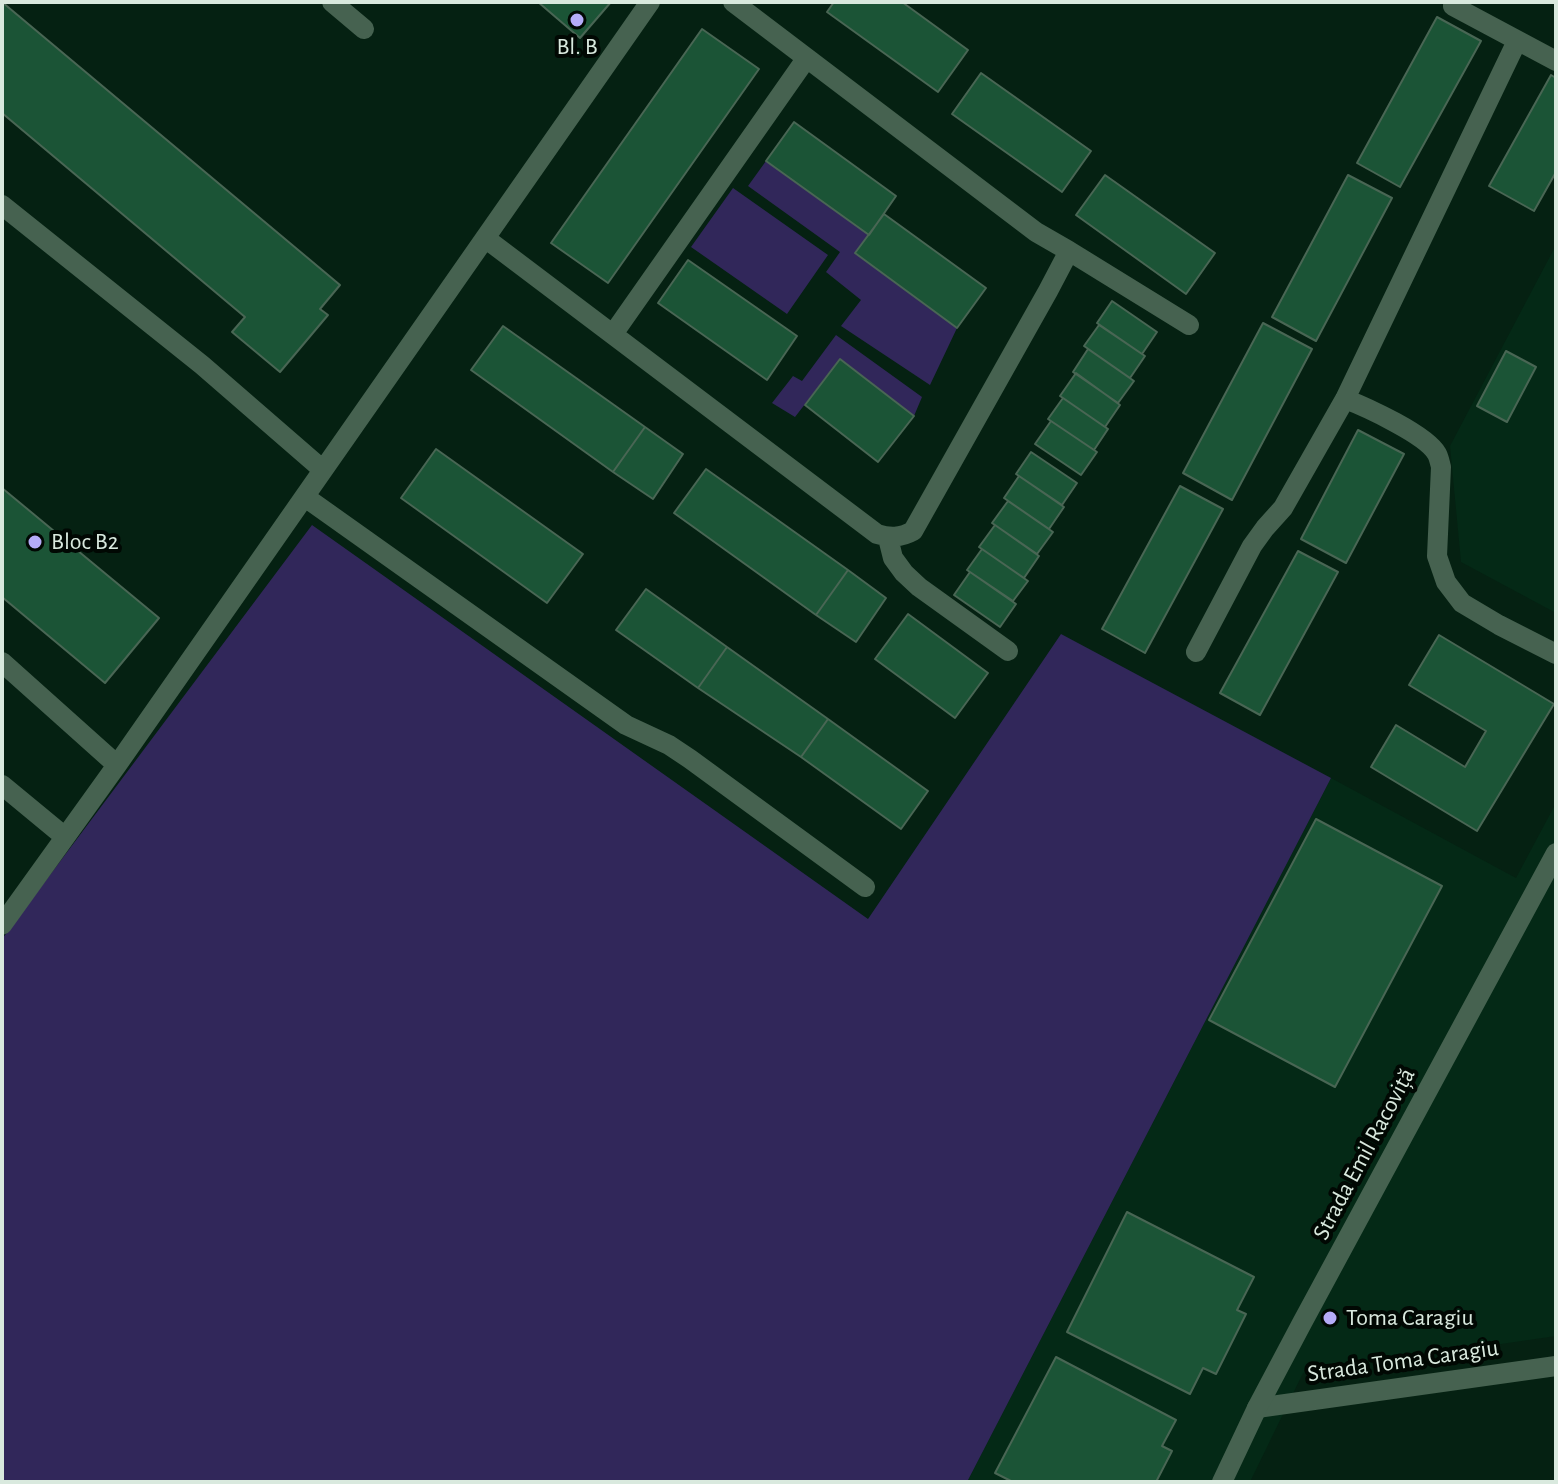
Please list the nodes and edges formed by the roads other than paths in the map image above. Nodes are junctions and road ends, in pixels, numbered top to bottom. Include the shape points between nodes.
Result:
1 (332, 2) edge
2 (650, 2) edge
3 (733, 2) edge
4 (1453, 6) dead end
5 (364, 29) dead end
6 (1517, 41) junction
7 (806, 59) junction
8 (1556, 61) edge
9 (2, 205) edge
10 (485, 238) junction
11 (1069, 251) junction
12 (1189, 325) dead end
13 (613, 334) junction
14 (1345, 399) junction
15 (323, 470) junction
16 (305, 497) junction
17 (888, 538) junction
18 (1008, 651) dead end
19 (1196, 652) dead end
20 (1556, 654) edge
21 (2, 662) edge
22 (117, 765) junction
23 (2, 785) edge
24 (65, 837) junction
25 (1556, 853) edge
26 (865, 887) dead end
27 (2, 925) edge
28 (1556, 1366) edge
29 (1257, 1408) junction
30 (1222, 1482) edge

1 - 5 street
2 - 10 street
3 - 7 street
4 - 6 street
6 - 8 street
6 - 14 street
7 - 11 street via 1036,232
7 - 13 street
9 - 15 street
10 - 13 street
10 - 15 street
11 - 12 street
11 - 17 street via 913,531
13 - 17 street
14 - 19 street via 1283,508 1252,546
14 - 20 street via 1422,439 1437,453 1437,556 1446,582 1462,603
15 - 16 street
16 - 22 street
16 - 26 street via 626,725 690,759
17 - 18 street via 904,573
21 - 22 street
22 - 24 street
23 - 24 street
24 - 27 street
25 - 29 street, Strada Emil Racoviță
28 - 29 street, Strada Toma Caragiu
29 - 30 street, Strada Emil Racoviță

